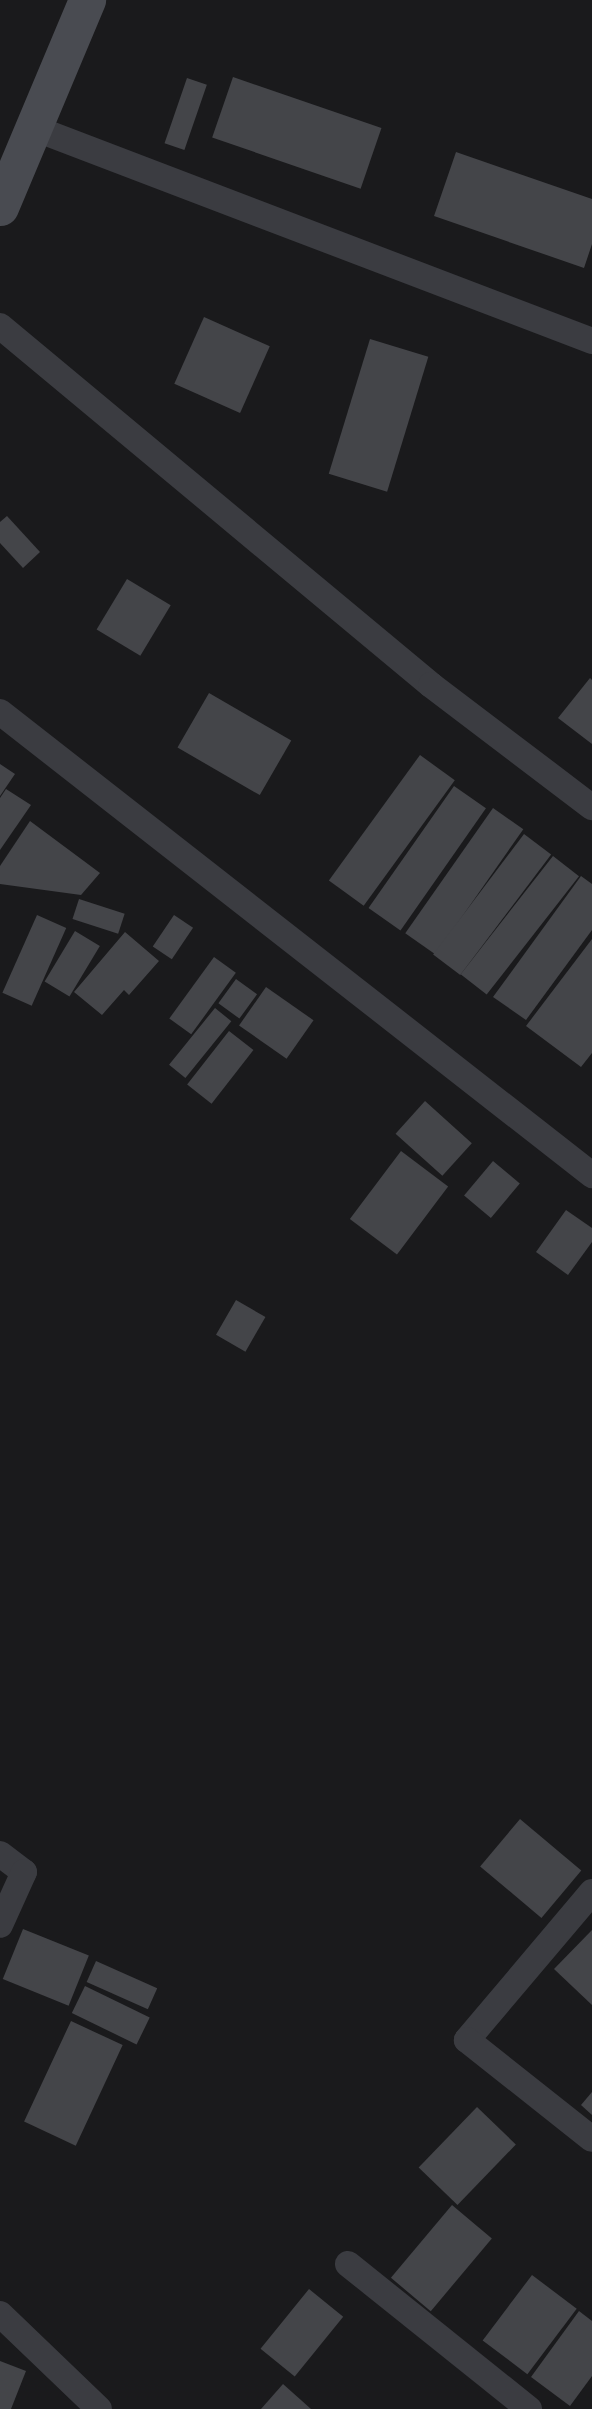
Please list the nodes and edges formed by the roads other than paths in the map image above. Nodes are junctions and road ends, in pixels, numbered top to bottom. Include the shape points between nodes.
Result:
1 (87, 0) edge
2 (34, 128) junction
3 (0, 207) edge
4 (0, 326) edge
5 (592, 341) edge
6 (0, 712) edge
7 (592, 807) edge
8 (592, 1175) edge
9 (0, 1854) edge
10 (592, 1892) edge
11 (0, 1925) edge
12 (592, 2139) edge
13 (348, 2264) dead end
14 (0, 2314) edge
15 (99, 2409) edge
16 (529, 2409) edge

1 - 2 main road
2 - 3 main road
2 - 5 street
4 - 7 street via 431,685
6 - 8 street
9 - 11 street via 24,1872
10 - 12 street via 467,2040
13 - 16 street
14 - 15 street

